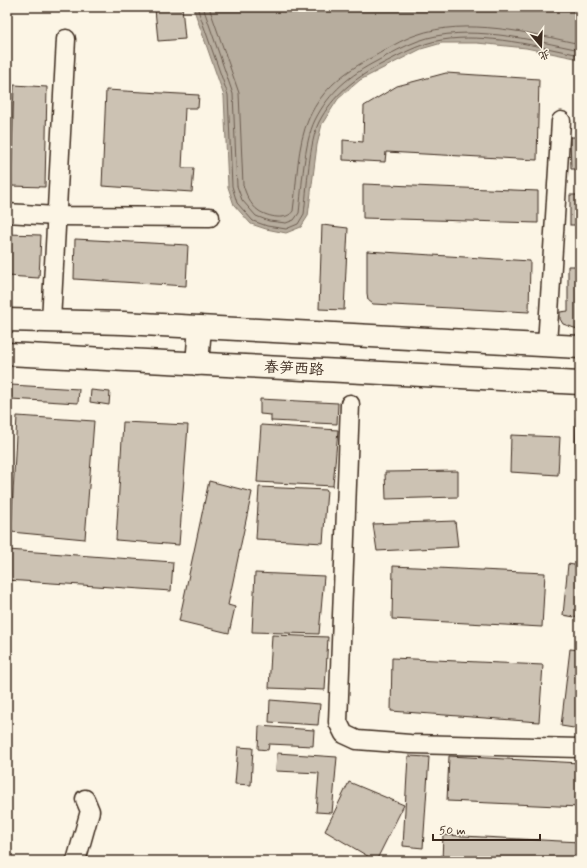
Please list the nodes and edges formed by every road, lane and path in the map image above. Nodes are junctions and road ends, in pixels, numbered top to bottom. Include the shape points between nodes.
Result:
1 (66, 38) dead end
2 (561, 120) dead end
3 (7, 213) edge
4 (56, 216) junction
5 (210, 217) dead end
6 (7, 320) edge
7 (51, 321) junction
8 (200, 327) junction
9 (547, 345) junction
10 (580, 347) edge
11 (7, 354) edge
12 (197, 364) junction
13 (580, 383) edge
14 (350, 404) dead end
15 (580, 748) edge
16 (85, 799) dead end
17 (76, 861) edge

1 - 4 street
2 - 9 street
3 - 4 street
4 - 5 street
4 - 7 street
6 - 7 main road
7 - 8 main road
8 - 9 main road
8 - 12 main road
9 - 10 main road
11 - 12 main road, 春笋西路
12 - 13 main road, 春笋西路
14 - 15 street via 338,722 344,734 357,740 410,744
16 - 17 street via 90,811

